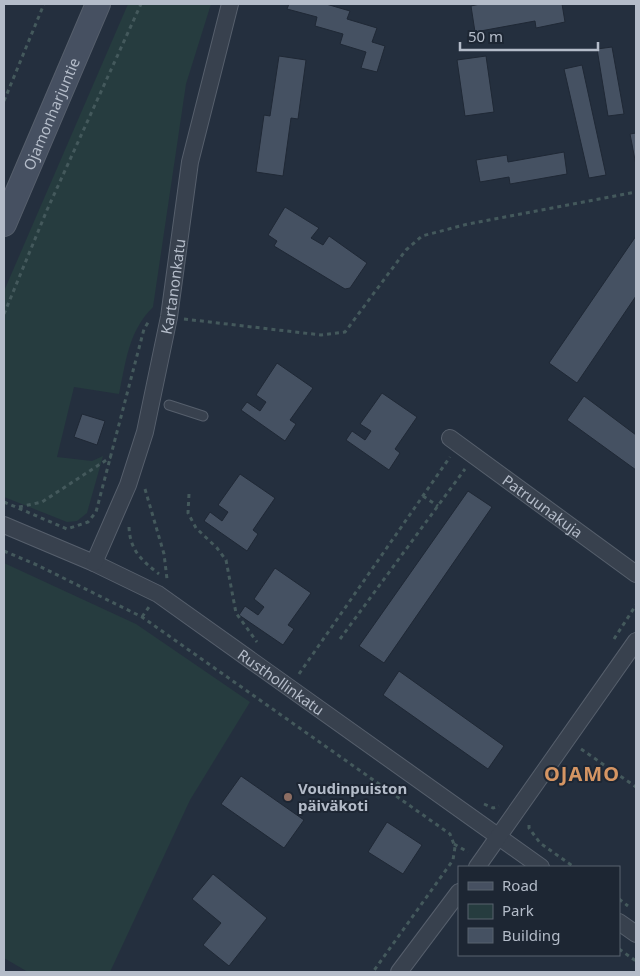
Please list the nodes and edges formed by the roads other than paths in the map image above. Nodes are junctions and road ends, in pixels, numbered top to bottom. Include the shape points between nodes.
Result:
1 (98, 4) edge
2 (230, 4) edge
3 (4, 224) edge
4 (169, 405) dead end
5 (203, 416) dead end
6 (452, 444) road end
7 (4, 525) edge
8 (94, 563) junction
9 (636, 574) edge
10 (636, 641) edge
11 (499, 838) junction
12 (478, 866) edge
13 (541, 866) edge
14 (458, 893) edge
15 (620, 923) edge
16 (636, 934) edge
17 (399, 972) edge

1 - 3 main road, Ojamonharjuntie
2 - 8 street, Kartanonkatu via 190,162 170,317 145,432 128,485
4 - 5 lane
6 - 9 street, Patruunakuja
7 - 8 street, Rusthollinkatu
8 - 11 street, Rusthollinkatu via 158,594
10 - 11 street
11 - 12 street
11 - 13 street, Rusthollinkatu
14 - 17 street
15 - 16 street

